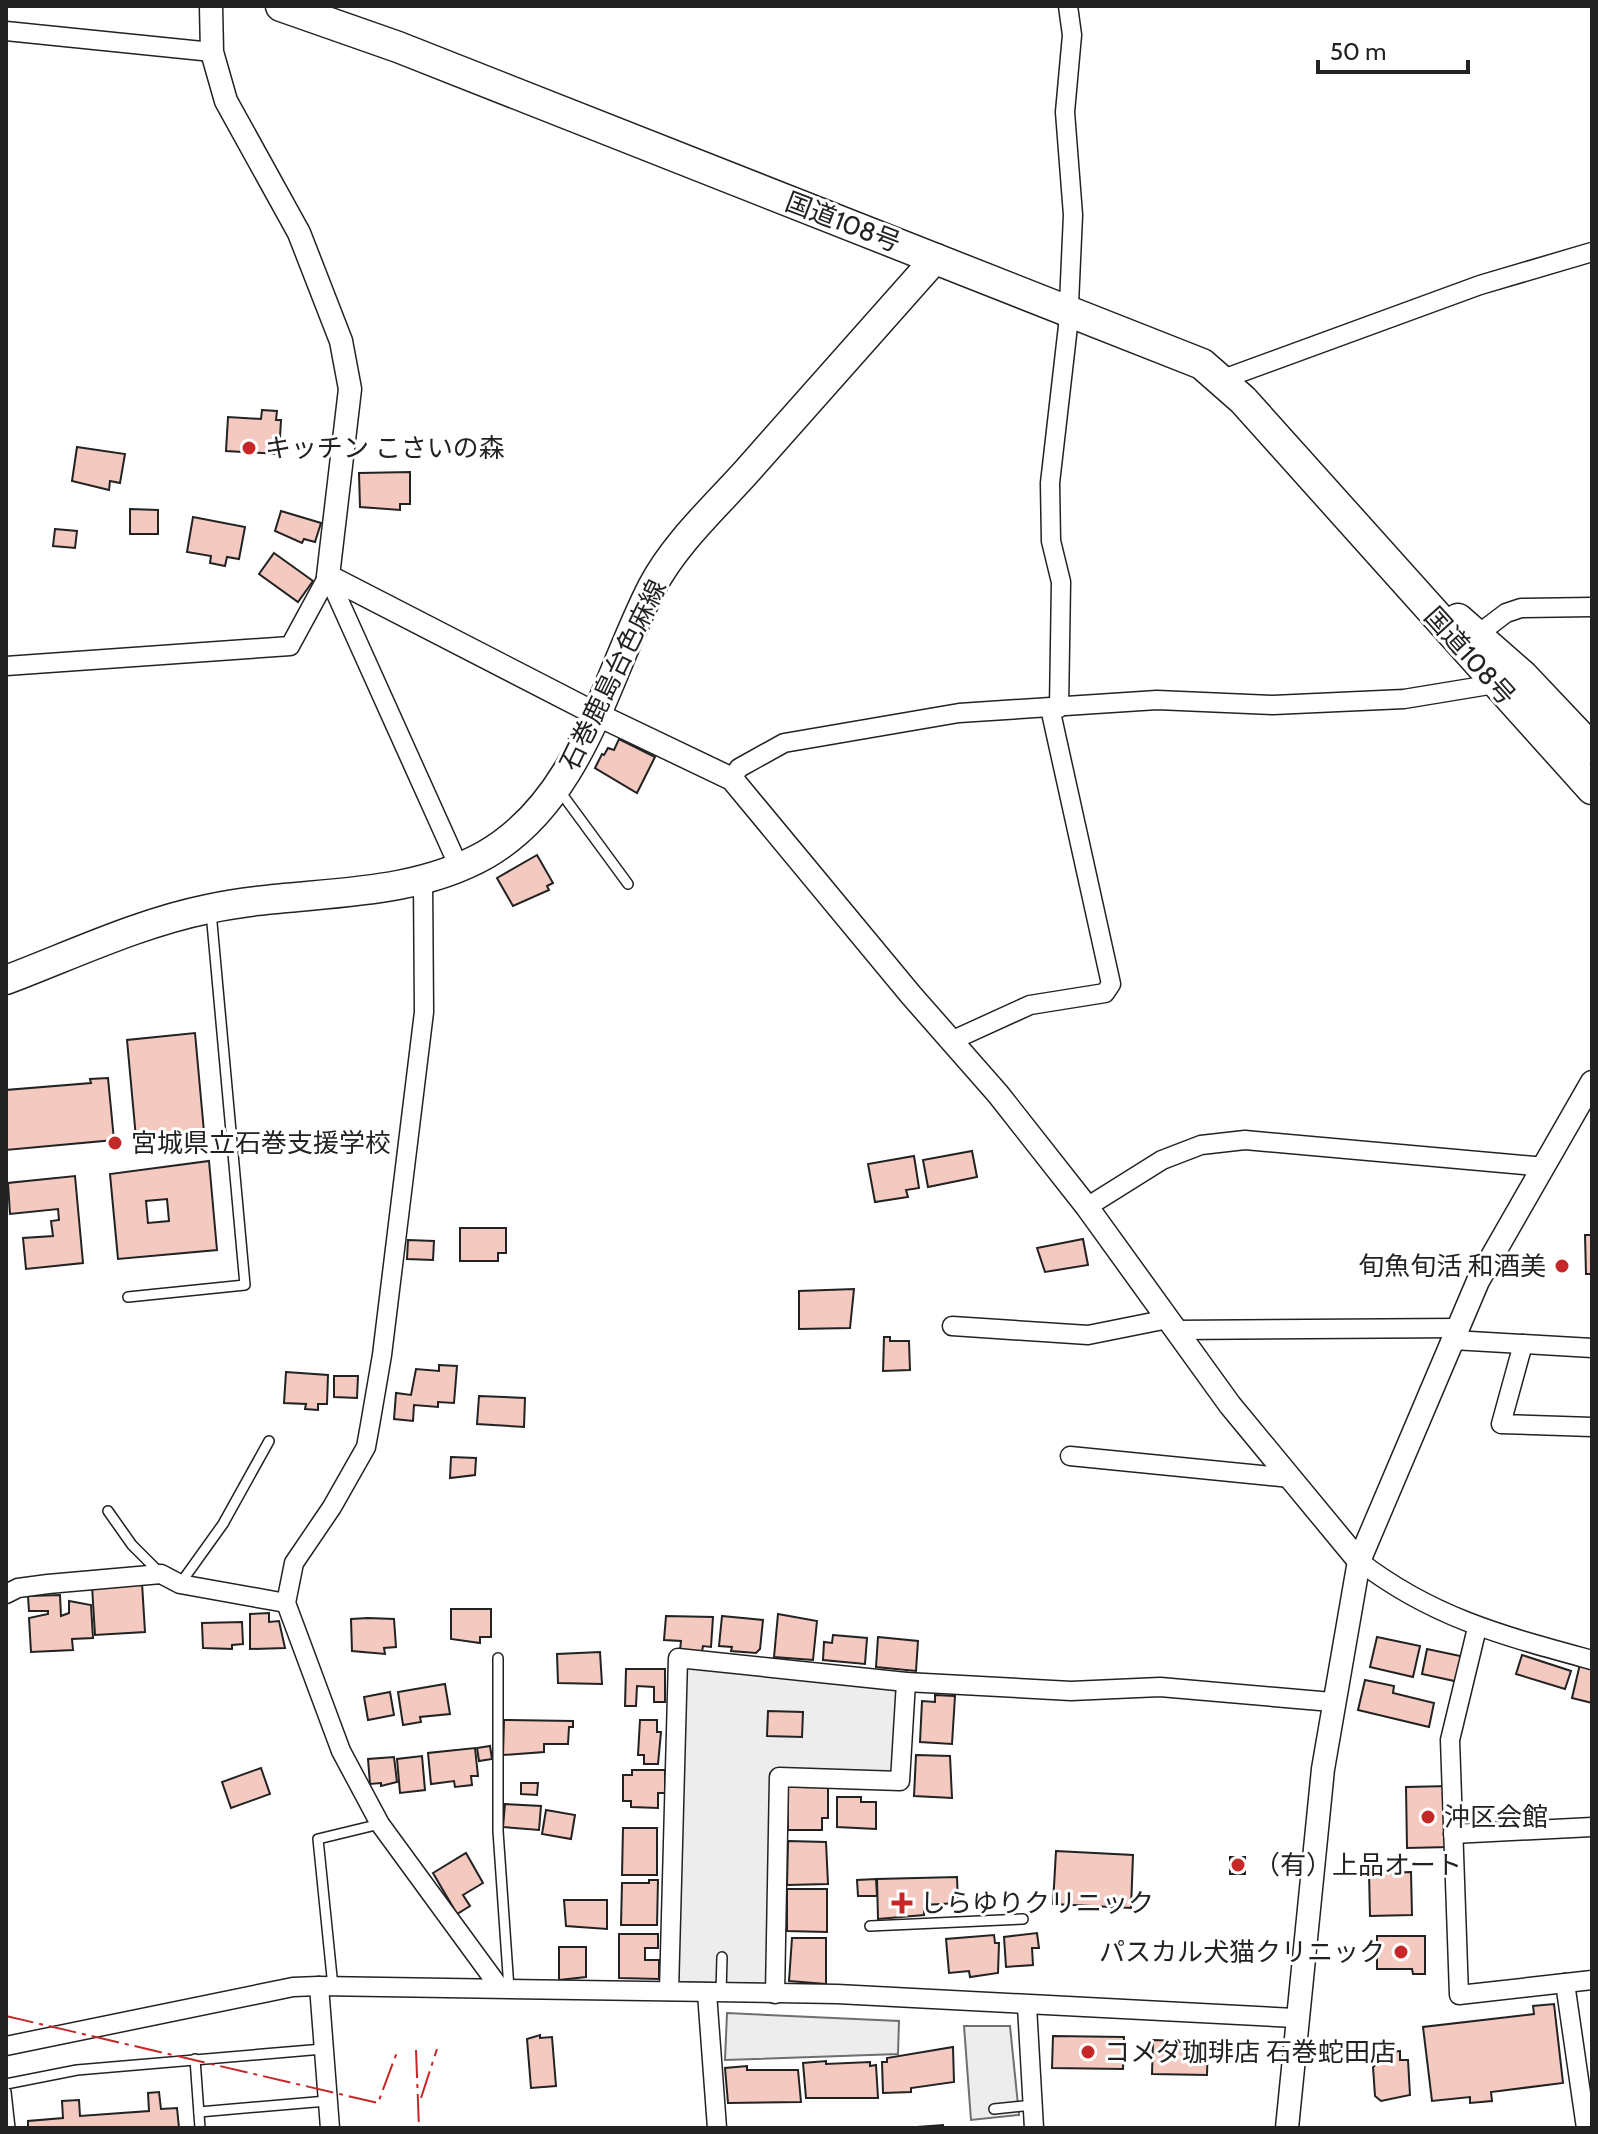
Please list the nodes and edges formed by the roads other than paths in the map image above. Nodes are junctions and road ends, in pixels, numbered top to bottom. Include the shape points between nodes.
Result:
1 (211, 6) edge
2 (281, 6) edge
3 (1068, 6) edge
4 (6, 31) edge
5 (212, 52) junction
6 (1592, 252) edge
7 (936, 258) junction
8 (1069, 311) junction
9 (1223, 379) junction
10 (1349, 521) junction
11 (328, 576) junction
12 (1592, 607) edge
13 (1477, 635) junction
14 (6, 666) edge
15 (1495, 684) junction
16 (1055, 708) junction
17 (596, 714) junction
18 (1592, 749) edge
19 (732, 779) junction
20 (557, 787) junction
21 (1592, 789) edge
22 (459, 867) junction
23 (423, 879) junction
24 (628, 884) dead end
25 (210, 908) junction
26 (6, 980) edge
27 (951, 1041) junction
28 (1592, 1082) edge
29 (1545, 1167) junction
30 (1087, 1207) junction
31 (128, 1297) dead end
32 (1172, 1324) junction
33 (952, 1326) dead end
34 (1456, 1334) junction
35 (1523, 1344) junction
36 (1592, 1348) edge
37 (1592, 1427) edge
38 (269, 1441) dead end
39 (1070, 1456) dead end
40 (1291, 1478) junction
41 (108, 1511) dead end
42 (1359, 1561) junction
43 (161, 1574) junction
44 (180, 1584) junction
45 (6, 1594) edge
46 (286, 1603) junction
47 (1477, 1628) junction
48 (498, 1658) dead end
49 (1592, 1660) edge
50 (906, 1682) junction
51 (1332, 1702) junction
52 (380, 1824) junction
53 (1592, 1827) edge
54 (1453, 1834) junction
55 (1023, 1919) dead end
56 (870, 1926) dead end
57 (722, 1957) dead end
58 (1592, 1980) edge
59 (1565, 1983) junction
60 (326, 1986) junction
61 (505, 1989) junction
62 (669, 1991) junction
63 (714, 1993) junction
64 (775, 1994) junction
65 (1027, 2006) junction
66 (1295, 2018) junction
67 (6, 2046) edge
68 (323, 2049) junction
69 (195, 2059) junction
70 (6, 2084) edge
71 (6, 2092) edge
72 (327, 2101) junction
73 (1033, 2105) junction
74 (994, 2109) dead end
75 (199, 2112) junction
76 (10, 2128) edge
77 (200, 2128) edge
78 (330, 2128) edge
79 (717, 2128) edge
80 (1034, 2128) edge
81 (1287, 2128) edge
82 (1586, 2128) edge

1 - 5 street
2 - 7 highway, 国道108号 via 412,52
3 - 8 street via 1072,35 1065,112 1073,215
4 - 5 street
5 - 11 street via 226,101 299,233 341,341 350,389
6 - 9 street via 1466,290
7 - 8 highway, 国道108号
7 - 17 main road, 石巻鹿島台色麻線 via 672,555 637,617
8 - 9 highway, 国道108号 via 1180,354
8 - 16 street via 1050,483 1051,541 1061,582
9 - 10 highway, 国道108号
10 - 13 highway, 国道108号
10 - 15 highway, 国道108号
11 - 14 street via 290,646
11 - 17 street
11 - 22 street
12 - 13 street via 1521,608
13 - 18 highway, 国道108号
15 - 16 street via 1389,700 1273,705 1157,700
15 - 21 highway, 国道108号
16 - 19 street via 959,713 784,743 739,768
16 - 27 street via 1111,984 1105,993 1030,1005
17 - 19 street
17 - 20 main road, 石巻鹿島台色麻線
19 - 27 street
20 - 22 main road, 石巻鹿島台色麻線 via 504,843
20 - 24 lane
22 - 23 main road, 石巻鹿島台色麻線
23 - 25 main road, 石巻鹿島台色麻線
23 - 46 street via 424,1012 366,1447 294,1563
25 - 26 main road, 石巻鹿島台色麻線
25 - 31 lane via 245,1285
27 - 30 street
28 - 29 street
29 - 30 street via 1245,1140 1201,1145 1162,1160
29 - 34 street via 1478,1281
30 - 32 street
32 - 33 street via 1088,1335
32 - 34 street
32 - 40 street
34 - 35 street
34 - 42 street
35 - 36 street
35 - 37 street via 1501,1424
38 - 44 lane via 223,1524
39 - 40 street
40 - 42 street
41 - 43 lane
42 - 47 street via 1396,1590
42 - 51 street
43 - 44 street
43 - 45 street via 48,1584
44 - 46 street
46 - 52 street via 341,1751
47 - 49 street
47 - 54 street via 1450,1740
48 - 61 lane
50 - 51 street via 1071,1691 1160,1687
50 - 62 street via 678,1658
50 - 64 street via 900,1781 779,1777
51 - 66 street
52 - 60 lane via 318,1839
52 - 61 street
53 - 54 street
54 - 59 street via 1459,1995
55 - 56 lane
57 - 63 lane
58 - 59 street
59 - 82 street
60 - 61 street
60 - 67 street via 293,1987
60 - 68 street
61 - 62 street
62 - 63 street
63 - 64 street
63 - 79 street
64 - 65 street
65 - 66 street
65 - 73 street
66 - 81 street
68 - 69 lane
68 - 72 street
69 - 70 lane via 77,2070
69 - 75 lane
71 - 76 lane
72 - 75 lane
72 - 78 street
73 - 74 lane
73 - 80 street
75 - 77 lane

